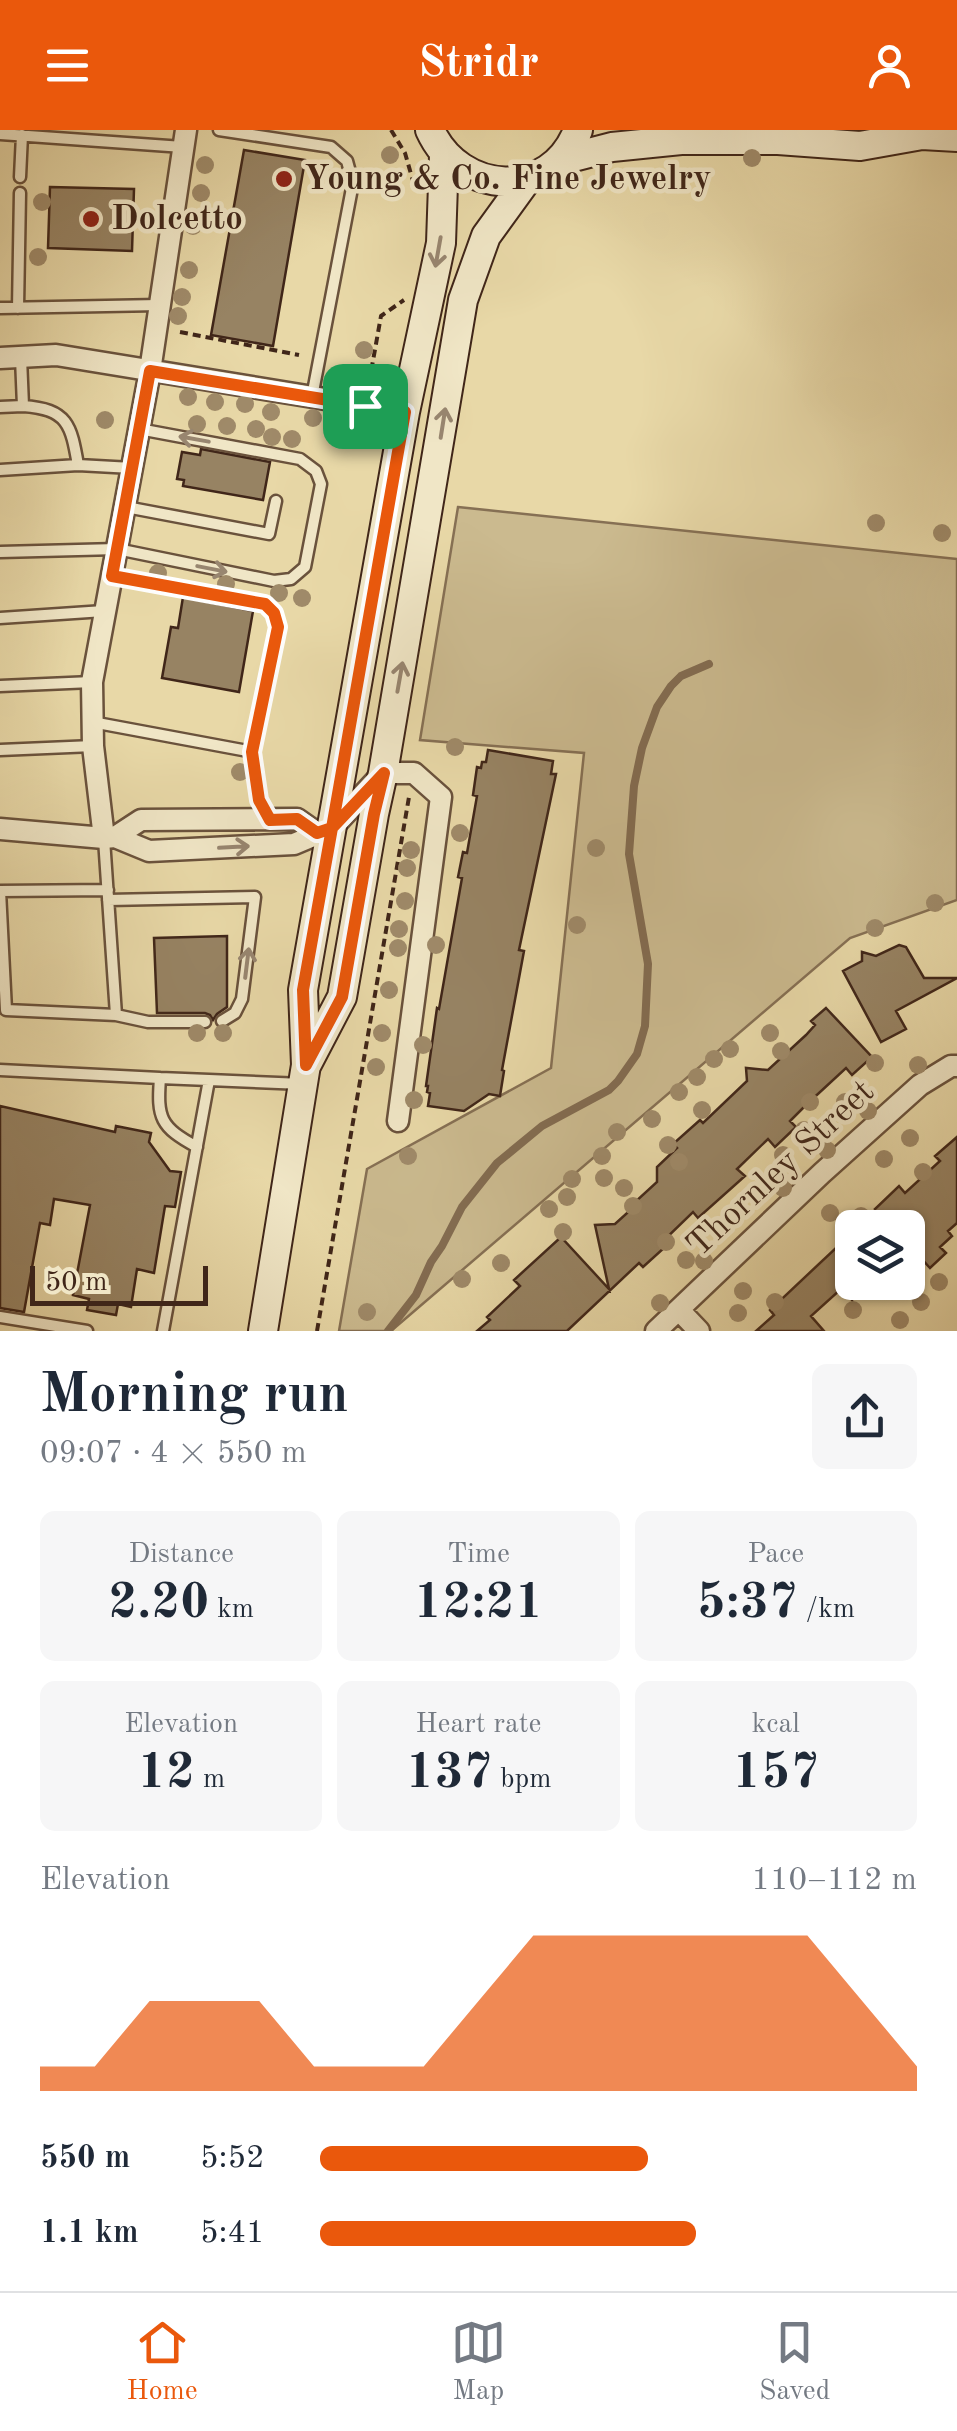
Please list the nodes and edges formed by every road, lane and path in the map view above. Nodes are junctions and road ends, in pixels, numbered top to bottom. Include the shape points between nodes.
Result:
1 (219, 130) edge
2 (390, 130) edge
3 (578, 130) edge
4 (914, 132) edge
5 (0, 134) edge
6 (22, 135) junction
7 (433, 137) edge
8 (957, 137) edge
9 (185, 138) edge
10 (558, 162) junction
11 (20, 177) dead end
12 (528, 178) junction
13 (20, 193) dead end
14 (416, 203) dead end
15 (406, 299) dead end
16 (160, 304) junction
17 (0, 308) edge
18 (18, 308) junction
19 (175, 332) dead end
20 (299, 355) dead end
21 (10, 357) edge
22 (150, 371) junction
23 (312, 398) junction
24 (22, 406) junction
25 (365, 406) junction
26 (0, 408) edge
27 (405, 412) junction
28 (139, 429) junction
29 (78, 465) junction
30 (132, 468) junction
31 (0, 470) edge
32 (276, 501) dead end
33 (125, 507) junction
34 (117, 550) junction
35 (0, 552) edge
36 (112, 576) junction
37 (106, 612) junction
38 (0, 618) edge
39 (92, 682) junction
40 (0, 686) edge
41 (92, 722) junction
42 (93, 746) junction
43 (0, 750) edge
44 (252, 752) junction
45 (384, 773) junction
46 (414, 773) junction
47 (270, 820) junction
48 (0, 829) edge
49 (324, 831) junction
50 (109, 837) junction
51 (0, 891) edge
52 (108, 895) junction
53 (116, 1015) junction
54 (222, 1021) dead end
55 (205, 1022) dead end
56 (957, 1066) edge
57 (0, 1070) edge
58 (305, 1075) junction
59 (160, 1078) junction
60 (209, 1080) junction
61 (398, 1121) dead end
62 (196, 1147) junction
63 (679, 1310) junction
64 (0, 1317) edge
65 (87, 1331) edge
66 (163, 1331) edge
67 (263, 1331) edge
68 (317, 1331) edge
69 (656, 1331) edge
70 (699, 1331) edge

1 - 23 lane via 331,147 347,161 353,183
2 - 14 path via 405,154
3 - 10 main road
4 - 8 main road
4 - 10 main road via 860,146 681,140 612,147
5 - 6 lane
6 - 9 lane
6 - 11 lane
7 - 12 main road via 464,171 487,180
7 -> 27 main road via 441,243
9 - 16 street
10 - 12 main road
45 -> 12 main road via 464,300 486,236
13 - 18 lane
15 - 25 path via 381,316
16 - 18 lane
16 - 22 street
17 - 18 lane
19 - 20 path
21 - 22 street via 56,356
21 - 24 lane
22 - 23 street
22 - 28 street
23 - 25 street
24 - 26 lane
24 - 29 lane via 65,420
25 - 27 street
27 - 49 main road
28 - 30 street
34 -> 28 lane via 291,580 305,568 321,484 316,470 300,459
29 - 30 lane
29 - 31 lane
30 - 33 street
32 - 33 lane via 269,534
33 - 34 street
34 - 35 lane
34 - 36 street
36 - 37 street
36 - 44 lane via 265,604 274,613 278,627
37 - 38 lane
37 - 39 street
39 - 40 lane
39 - 41 street
41 - 42 street
41 - 44 lane
42 - 43 lane
42 - 50 street
44 - 47 lane via 259,800
45 - 46 street
45 - 49 street
45 - 58 main road via 342,997
46 - 61 street via 441,797
46 - 68 path
47 - 49 street via 297,819
47 - 50 street via 141,820
48 - 50 street
50 -> 49 street via 149,850 294,844
49 - 58 main road via 303,990
50 - 52 lane
51 - 52 lane
51 - 53 lane via 6,1010
52 - 53 lane
54 -> 52 lane via 242,999 255,896
53 - 55 lane
56 - 63 street, Thornley Street via 920,1084
57 - 59 lane
58 - 60 lane
58 - 67 main road
59 - 60 lane
59 - 62 lane via 158,1105 166,1127
60 - 62 lane
62 - 66 lane
63 - 69 street, Thornley Street
63 - 70 street
64 - 65 lane

